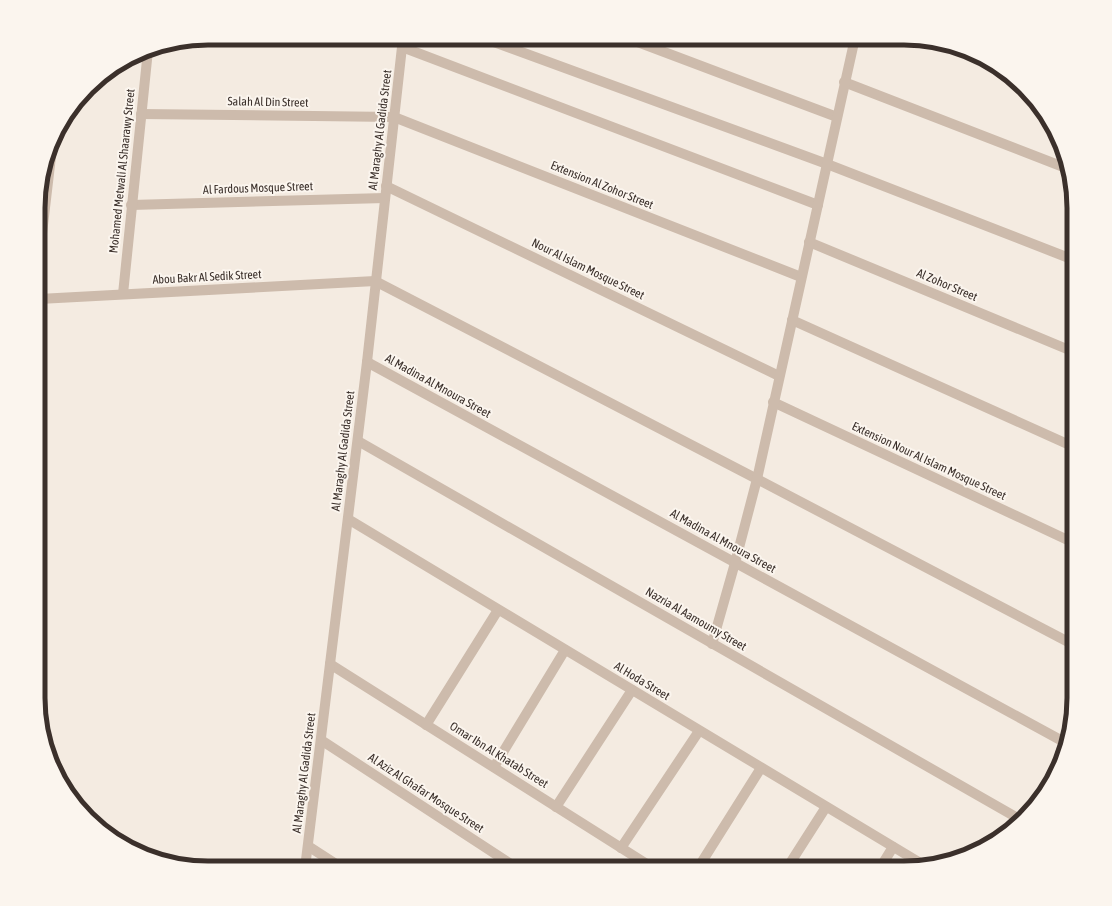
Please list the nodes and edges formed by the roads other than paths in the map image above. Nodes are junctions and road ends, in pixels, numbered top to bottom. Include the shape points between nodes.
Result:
1 (403, 45) edge
2 (411, 45) edge
3 (502, 45) edge
4 (646, 45) edge
5 (853, 45) edge
6 (147, 57) edge
7 (844, 82) junction
8 (141, 114) junction
9 (394, 116) junction
10 (837, 116) junction
11 (827, 164) junction
12 (1061, 166) edge
13 (49, 172) edge
14 (386, 186) junction
15 (385, 198) junction
16 (132, 205) junction
17 (818, 205) junction
18 (45, 208) edge
19 (809, 242) junction
20 (1067, 257) edge
21 (801, 278) junction
22 (376, 281) junction
23 (123, 294) junction
24 (45, 299) edge
25 (792, 320) junction
26 (1067, 349) edge
27 (367, 362) junction
28 (779, 376) junction
29 (774, 402) junction
30 (358, 441) junction
31 (1067, 444) edge
32 (757, 479) junction
33 (348, 519) junction
34 (1067, 540) edge
35 (735, 563) junction
36 (498, 610) junction
37 (1067, 641) edge
38 (712, 644) junction
39 (565, 650) junction
40 (330, 664) junction
41 (632, 690) junction
42 (426, 725) junction
43 (699, 731) junction
44 (321, 740) junction
45 (1061, 741) edge
46 (494, 767) junction
47 (761, 768) junction
48 (556, 806) junction
49 (826, 807) junction
50 (1015, 817) edge
51 (308, 846) junction
52 (893, 847) junction
53 (621, 848) junction
54 (306, 861) edge
55 (331, 861) edge
56 (506, 861) edge
57 (642, 861) edge
58 (702, 861) edge
59 (791, 861) edge
60 (884, 861) edge
61 (916, 861) edge

1 - 9 street, Al Maraghy Al Gadida Street
2 - 17 street
3 - 11 street
4 - 10 street
5 - 7 street
6 - 8 street, Mohamed Metwali Al Shaarawy Street
7 - 10 street
7 - 12 street
8 - 9 street, Salah Al Din Street
8 - 16 street, Mohamed Metwali Al Shaarawy Street
9 - 14 street, Al Maraghy Al Gadida Street
9 - 21 street, Extension Al Zohor Street
10 - 11 street
11 - 17 street
11 - 20 street
13 - 18 street
14 - 15 street, Al Maraghy Al Gadida Street
14 - 28 street, Nour Al Islam Mosque Street
15 - 16 street, Al Fardous Mosque Street
15 - 22 street, Al Maraghy Al Gadida Street
16 - 23 street, Mohamed Metwali Al Shaarawy Street
17 - 19 street
19 - 21 street
19 - 26 street, Al Zohor Street
21 - 25 street
22 - 23 street, Abou Bakr Al Sedik Street
22 - 27 street, Al Maraghy Al Gadida Street
22 - 32 street
23 - 24 street, Abou Bakr Al Sedik Street
25 - 28 street
25 - 31 street
27 - 30 street, Al Maraghy Al Gadida Street
27 - 35 street, Al Madina Al Mnoura Street
28 - 29 street
29 - 32 street
29 - 34 street, Extension Nour Al Islam Mosque Street
30 - 33 street, Al Maraghy Al Gadida Street
30 - 38 street, Nazria Al Aamoumy Street
32 - 35 street
32 - 37 street
33 - 36 street, Al Hoda Street
33 - 40 street, Al Maraghy Al Gadida Street
35 - 38 street
35 - 45 street, Al Madina Al Mnoura Street
36 - 39 street, Al Hoda Street
36 - 42 street
38 - 50 street, Nazria Al Aamoumy Street
39 - 41 street, Al Hoda Street
39 - 46 street
40 - 42 street, Omar Ibn Al Khatab Street
40 - 44 street, Al Maraghy Al Gadida Street
41 - 43 street, Al Hoda Street
41 - 48 street
42 - 46 street, Omar Ibn Al Khatab Street
43 - 47 street, Al Hoda Street
43 - 53 street
44 - 51 street, Al Maraghy Al Gadida Street
44 - 56 street, Al Aziz Al Ghafar Mosque Street
46 - 48 street, Omar Ibn Al Khatab Street
47 - 49 street, Al Hoda Street
47 - 58 street
48 - 53 street, Omar Ibn Al Khatab Street
49 - 52 street, Al Hoda Street
49 - 59 street
51 - 54 street, Al Maraghy Al Gadida Street
51 - 55 street
52 - 60 street
52 - 61 street, Al Hoda Street
53 - 57 street, Omar Ibn Al Khatab Street

